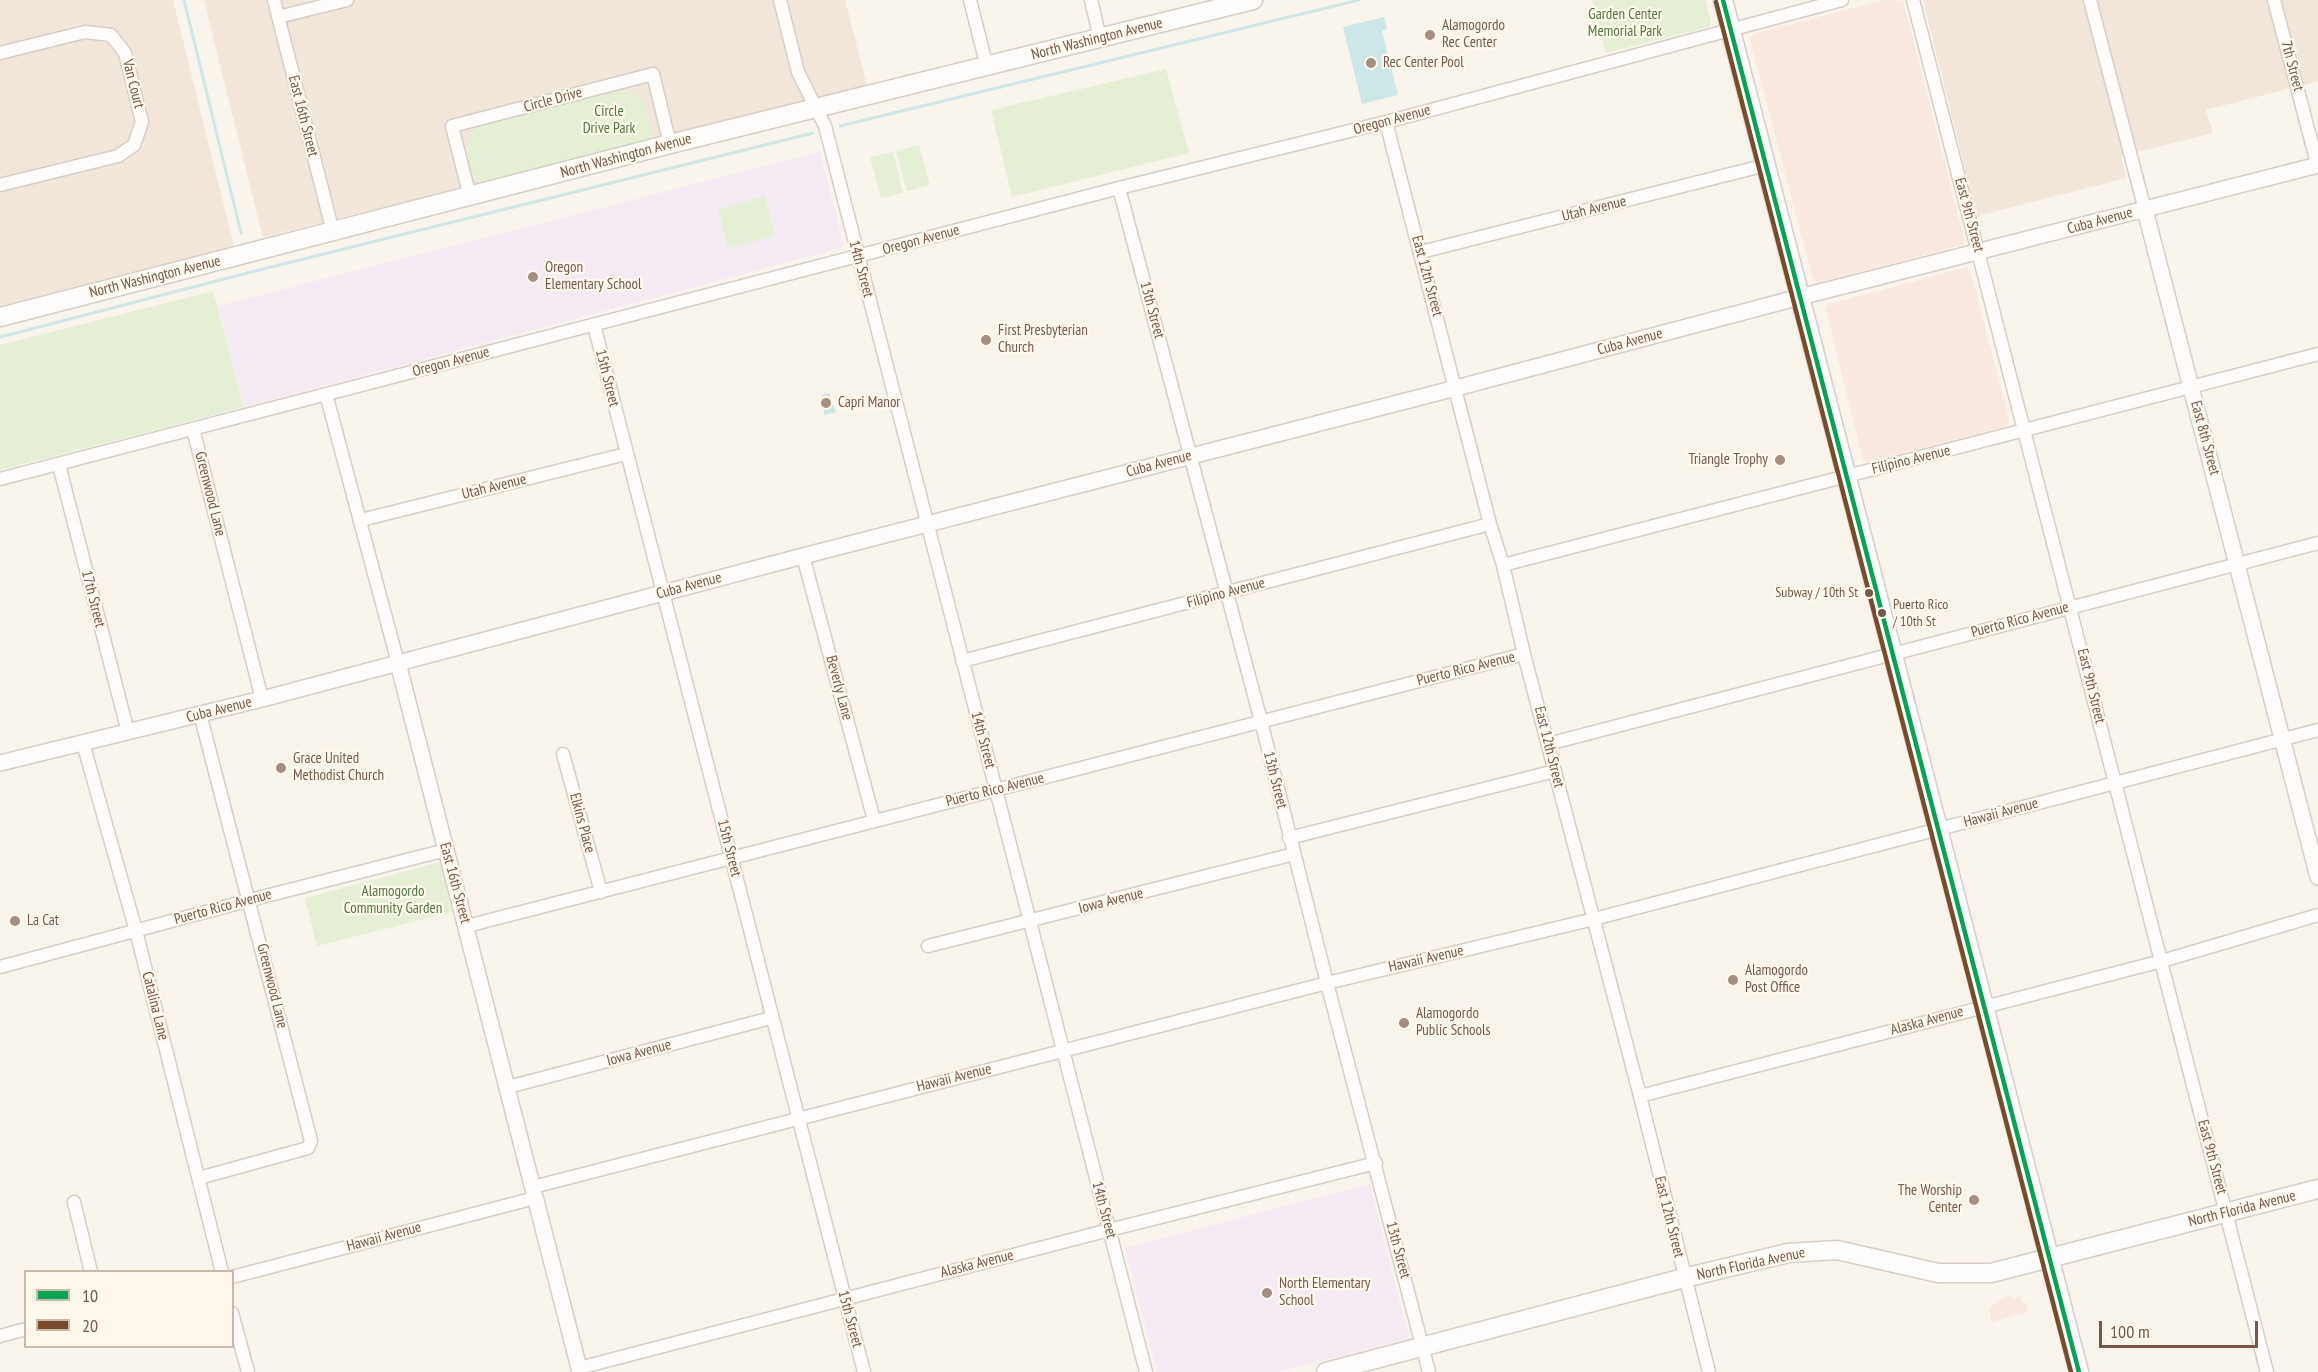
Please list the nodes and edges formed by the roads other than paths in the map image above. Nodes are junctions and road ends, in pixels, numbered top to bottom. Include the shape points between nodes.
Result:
1 (274, 0) edge
2 (346, 0) edge
3 (780, 0) edge
4 (970, 0) edge
5 (1091, 0) edge
6 (1253, 0) edge
7 (1723, 0) edge
8 (1842, 0) edge
9 (1913, 0) edge
10 (2090, 0) edge
11 (2274, 0) edge
12 (278, 17) junction
13 (1731, 29) junction
14 (1100, 38) junction
15 (0, 53) edge
16 (987, 67) junction
17 (817, 108) junction
18 (1386, 122) junction
19 (670, 144) junction
20 (1766, 165) junction
21 (2318, 166) edge
22 (0, 185) edge
23 (1119, 188) junction
24 (470, 196) junction
25 (2145, 210) junction
26 (333, 232) junction
27 (1421, 252) junction
28 (1979, 253) junction
29 (858, 257) junction
30 (1800, 297) junction
31 (0, 316) edge
32 (594, 325) junction
33 (2318, 354) edge
34 (2191, 387) junction
35 (1456, 388) junction
36 (326, 394) junction
37 (193, 429) junction
38 (2025, 430) junction
39 (626, 454) junction
40 (1191, 456) junction
41 (59, 465) junction
42 (1846, 476) junction
43 (0, 479) edge
44 (361, 520) junction
45 (928, 524) junction
46 (1490, 524) junction
47 (2318, 543) edge
48 (803, 556) junction
49 (2238, 564) junction
50 (1503, 565) junction
51 (663, 592) junction
52 (1227, 592) junction
53 (2070, 607) junction
54 (1524, 654) junction
55 (1892, 654) junction
56 (962, 661) junction
57 (398, 663) junction
58 (262, 699) junction
59 (200, 714) junction
60 (1261, 721) junction
61 (2318, 730) edge
62 (128, 732) junction
63 (2282, 740) junction
64 (83, 743) junction
65 (1548, 744) junction
66 (563, 754) dead end
67 (0, 763) edge
68 (1555, 771) junction
69 (2115, 781) junction
70 (996, 790) junction
71 (874, 820) junction
72 (1938, 830) junction
73 (1289, 838) junction
74 (446, 850) junction
75 (1293, 854) junction
76 (732, 858) junction
77 (2318, 877) edge
78 (601, 892) junction
79 (250, 900) junction
80 (2318, 915) edge
81 (1594, 919) junction
82 (1030, 922) junction
83 (467, 926) junction
84 (136, 931) junction
85 (928, 946) dead end
86 (2162, 962) junction
87 (0, 967) edge
88 (1327, 983) junction
89 (1984, 1007) junction
90 (771, 1018) junction
91 (1062, 1050) junction
92 (508, 1087) junction
93 (1640, 1096) junction
94 (798, 1117) junction
95 (1376, 1163) junction
96 (199, 1178) junction
97 (2318, 1189) edge
98 (534, 1192) junction
99 (74, 1202) dead end
100 (2227, 1213) junction
101 (1109, 1230) junction
102 (2049, 1259) junction
103 (91, 1270) edge
104 (222, 1270) edge
105 (234, 1276) edge
106 (1684, 1278) junction
107 (844, 1298) junction
108 (234, 1320) edge
109 (24, 1330) edge
110 (0, 1336) edge
111 (1423, 1346) junction
112 (580, 1370) edge
113 (248, 1372) edge
114 (864, 1372) edge
115 (1146, 1372) edge
116 (1326, 1372) edge
117 (1429, 1372) edge
118 (1709, 1372) edge
119 (2079, 1372) edge
120 (2268, 1372) edge

1 - 12 street, East 16th Street
2 - 12 street
3 - 17 street, 14th Street via 798,72
4 - 16 street
5 - 14 street
6 - 14 main road, North Washington Avenue
7 - 13 main road
8 - 13 street, Oregon Avenue
9 - 28 street, East 9th Street
10 - 25 street, East 8th Street
11 - 21 street, 7th Street
12 - 26 street, East 16th Street
13 - 18 street, Oregon Avenue
13 - 20 main road
14 - 16 main road, North Washington Avenue
15 - 22 street, Van Court via 85,32 111,35 126,53 142,122 134,144 118,156
16 - 17 main road, North Washington Avenue
17 - 19 main road, North Washington Avenue
17 - 29 street, 14th Street
18 - 23 street, Oregon Avenue
18 - 27 street, East 12th Street
19 - 24 main road, North Washington Avenue
19 - 24 street, Circle Drive via 653,74 452,126
20 - 27 street, Utah Avenue
20 - 30 main road
21 - 25 street, Cuba Avenue
23 - 29 street, Oregon Avenue
23 - 40 street, 13th Street
24 - 26 main road, North Washington Avenue
25 - 28 street, Cuba Avenue
25 - 34 street, East 8th Street
26 - 31 main road, North Washington Avenue
27 - 35 street, East 12th Street
28 - 30 street, Cuba Avenue
28 - 38 street, East 9th Street
29 - 32 street, Oregon Avenue
29 - 45 street, 14th Street
30 - 35 street, Cuba Avenue
30 - 42 main road
32 - 36 street, Oregon Avenue
32 - 39 street, 15th Street
33 - 34 street, Filipino Avenue
34 - 38 street, Filipino Avenue
34 - 49 street, East 8th Street
35 - 40 street, Cuba Avenue
35 - 46 street, East 12th Street
36 - 37 street, Oregon Avenue
36 - 44 street, East 16th Street
37 - 41 street, Oregon Avenue
37 - 58 street, Greenwood Lane
38 - 42 street, Filipino Avenue
38 - 53 street, East 9th Street
39 - 44 street, Utah Avenue
39 - 51 street, 15th Street
40 - 45 street, Cuba Avenue
40 - 52 street, 13th Street
41 - 43 street, Oregon Avenue
41 - 62 street, 17th Street
42 - 50 street, Filipino Avenue
42 - 55 main road
44 - 57 street, East 16th Street
45 - 48 street, Cuba Avenue
45 - 56 street, 14th Street
46 - 50 street, East 12th Street
46 - 52 street, Filipino Avenue
47 - 49 street, Puerto Rico Avenue
48 - 51 street, Cuba Avenue
48 - 71 street, Beverly Lane
49 - 53 street, Puerto Rico Avenue
49 - 63 street, East 8th Street
50 - 54 street, East 12th Street
51 - 57 street, Cuba Avenue
51 - 76 street, 15th Street
52 - 56 street, Filipino Avenue
52 - 60 street, 13th Street
53 - 55 street, Puerto Rico Avenue
53 - 69 street, East 9th Street
54 - 60 street, Puerto Rico Avenue
54 - 65 street, East 12th Street
55 - 65 street, Puerto Rico Avenue
55 - 72 main road
56 - 70 street, 14th Street
57 - 58 street, Cuba Avenue
57 - 74 street, East 16th Street
58 - 59 street, Cuba Avenue
59 - 62 street, Cuba Avenue
59 - 79 street, Greenwood Lane
60 - 70 street, Puerto Rico Avenue
60 - 73 street, 13th Street
61 - 63 street, Hawaii Avenue
62 - 64 street, Cuba Avenue
63 - 69 street, Hawaii Avenue
63 - 77 street, East 8th Street
64 - 67 street, Cuba Avenue
64 - 84 street, Catalina Lane
65 - 68 street, East 12th Street
66 - 78 street, Elkins Place
68 - 73 street
68 - 81 street, East 12th Street
69 - 72 street, Hawaii Avenue
69 - 86 street, East 9th Street
70 - 71 street, Puerto Rico Avenue
70 - 82 street, 14th Street
71 - 76 street, Puerto Rico Avenue
72 - 81 street, Hawaii Avenue
72 - 89 main road
73 - 75 street, 13th Street
74 - 79 street, Puerto Rico Avenue
74 - 83 street, East 16th Street
75 - 82 street, Iowa Avenue
75 - 88 street, 13th Street
76 - 78 street, Puerto Rico Avenue
76 - 90 street, 15th Street
78 - 83 street, Puerto Rico Avenue
79 - 84 street, Puerto Rico Avenue
79 - 96 street, Greenwood Lane via 311,1141 308,1148
80 - 86 street, Alaska Avenue
81 - 88 street, Hawaii Avenue
81 - 93 street, East 12th Street
82 - 85 street, Iowa Avenue
82 - 91 street, 14th Street
83 - 92 street, East 16th Street
84 - 87 street, Puerto Rico Avenue
84 - 96 street, Catalina Lane
86 - 89 street, Alaska Avenue
86 - 100 street, East 9th Street
88 - 91 street, Hawaii Avenue
88 - 95 street, 13th Street
89 - 93 street, Alaska Avenue
89 - 102 main road
90 - 92 street, Iowa Avenue
90 - 94 street, 15th Street
91 - 94 street, Hawaii Avenue
91 - 101 street, 14th Street
92 - 98 street, East 16th Street
93 - 106 street, East 12th Street
94 - 98 street, Hawaii Avenue
94 - 107 street, 15th Street
95 - 101 street, Alaska Avenue
95 - 111 street, 13th Street
96 - 104 street, Catalina Lane
97 - 100 main road, North Florida Avenue
98 - 105 street, Hawaii Avenue
98 - 112 street, East 16th Street
99 - 103 street
100 - 102 main road, North Florida Avenue
100 - 120 street, East 9th Street
101 - 107 street, Alaska Avenue
101 - 115 street, 14th Street
102 - 106 main road, North Florida Avenue via 1990,1273 1938,1273 1837,1250 1788,1253
102 - 119 main road
106 - 111 main road, North Florida Avenue
106 - 118 street, East 12th Street
107 - 112 street, Alaska Avenue
107 - 114 street, 15th Street
108 - 113 street
109 - 110 street
111 - 116 main road, North Florida Avenue
111 - 117 street, 13th Street

